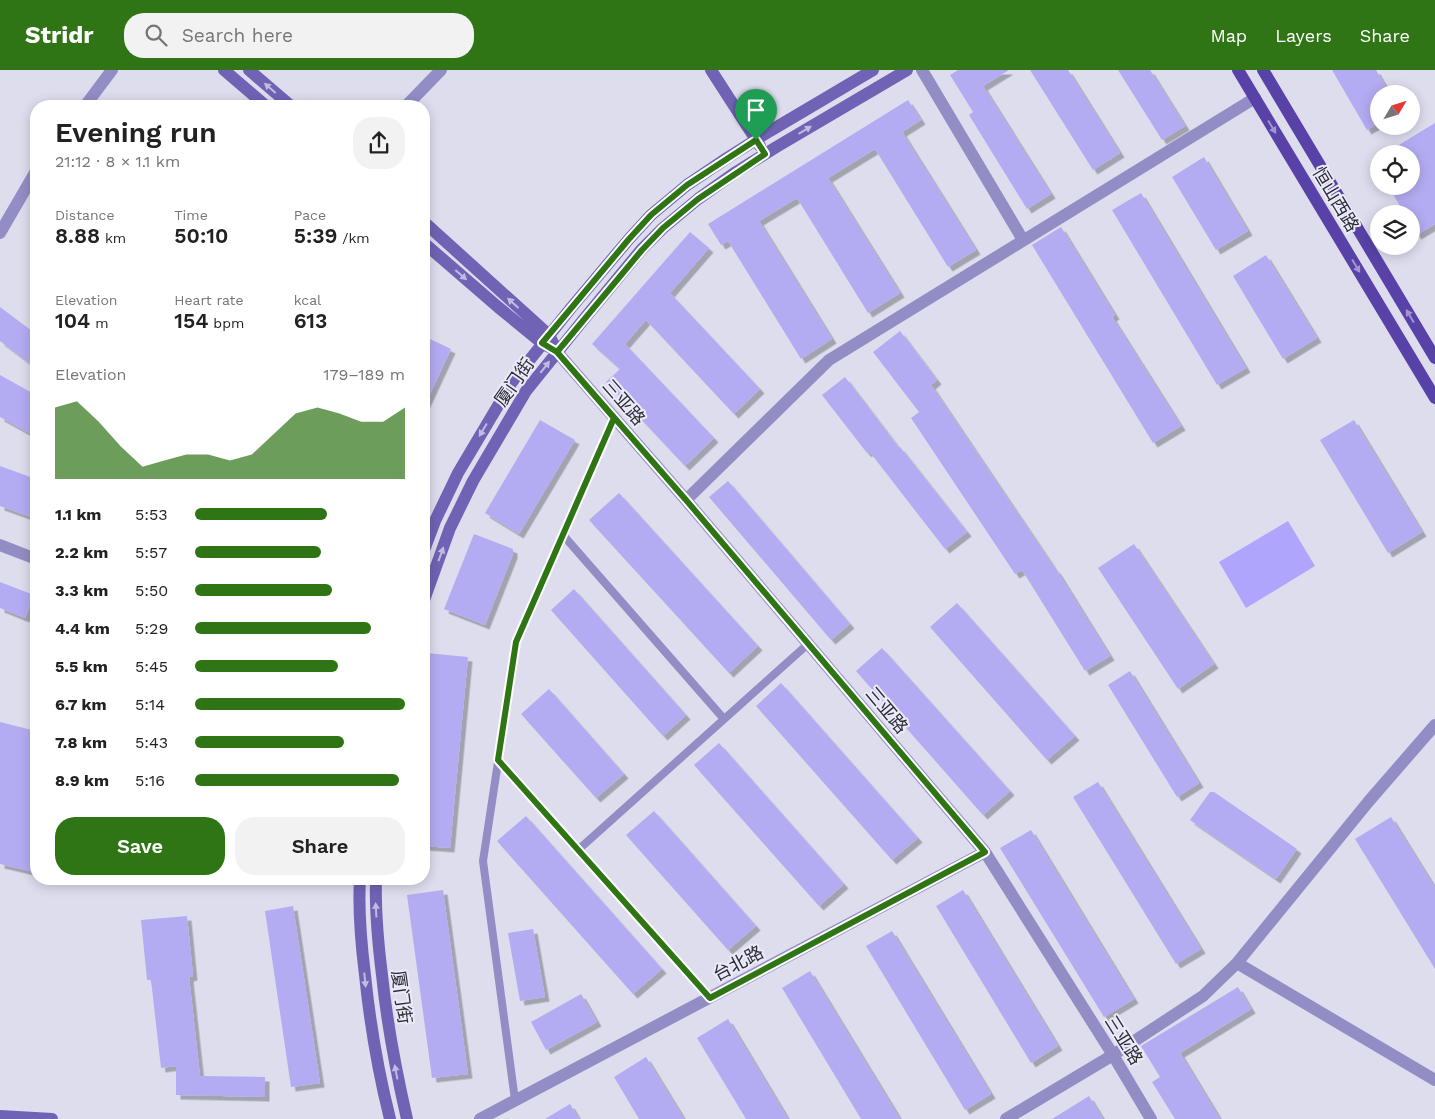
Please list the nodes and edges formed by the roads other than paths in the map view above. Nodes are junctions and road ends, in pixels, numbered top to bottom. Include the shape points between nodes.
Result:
1 (112, 70) edge
2 (224, 70) edge
3 (249, 70) edge
4 (441, 70) edge
5 (710, 70) edge
6 (873, 70) edge
7 (907, 70) edge
8 (922, 70) edge
9 (1238, 70) edge
10 (1263, 70) edge
11 (1255, 98) junction
12 (90, 100) edge
13 (259, 100) edge
14 (284, 100) edge
15 (412, 100) edge
16 (756, 140) junction
17 (765, 154) junction
18 (30, 181) edge
19 (430, 228) edge
20 (0, 233) edge
21 (1023, 240) junction
22 (430, 248) edge
23 (546, 339) junction
24 (557, 352) junction
25 (1435, 358) edge
26 (1435, 398) edge
27 (614, 418) junction
28 (686, 500) junction
29 (430, 533) edge
30 (563, 535) junction
31 (0, 545) edge
32 (30, 556) edge
33 (430, 583) edge
34 (808, 644) junction
35 (724, 719) junction
36 (1435, 725) edge
37 (498, 760) junction
38 (578, 850) junction
39 (985, 852) junction
40 (360, 885) edge
41 (376, 885) edge
42 (1237, 963) junction
43 (710, 998) junction
44 (1113, 1055) junction
45 (1435, 1080) edge
46 (515, 1100) junction
47 (0, 1116) edge
48 (52, 1119) edge
49 (390, 1119) edge
50 (407, 1119) edge
51 (480, 1119) edge
52 (1006, 1119) edge
53 (1151, 1119) edge

1 - 12 street
2 - 13 main road
14 -> 3 main road
4 - 15 street
5 - 16 main road
6 - 16 main road, 厦门街
17 -> 7 main road, 厦门街
8 - 21 street
9 - 11 main road, 恒山西路
25 -> 10 main road, 恒山西路
11 - 21 street
11 -> 26 main road, 恒山西路
16 - 17 main road
16 - 23 main road, 厦门街 via 687,185 651,215
17 - 24 main road, 厦门街 via 698,199 663,228
18 - 20 street
23 -> 19 main road, 三亚路
21 - 28 street via 829,360
22 -> 23 main road, 三亚路 via 498,308
23 - 24 main road, 三亚路
23 -> 29 main road, 厦门街 via 512,382 458,473
24 - 27 street, 三亚路
33 -> 24 main road, 厦门街 via 450,528 472,481 526,392
27 - 28 street, 三亚路
27 - 30 lane
28 - 34 street, 三亚路
30 - 35 lane
30 - 37 lane via 516,642
31 - 32 street
34 - 35 lane
34 - 39 street, 三亚路
35 - 38 lane
36 - 42 street via 1369,800
37 - 38 lane
37 - 46 lane via 483,862
38 - 43 lane
39 - 43 street, 台北路
39 - 44 street, 三亚路
40 -> 49 main road, 厦门街 via 361,946 367,998
50 -> 41 main road, 厦门街 via 384,995
42 - 44 street via 1203,996
42 - 45 street
43 - 46 street, 台北路
44 - 52 street
44 - 53 street, 三亚路
46 - 51 street, 台北路
47 - 48 main road

